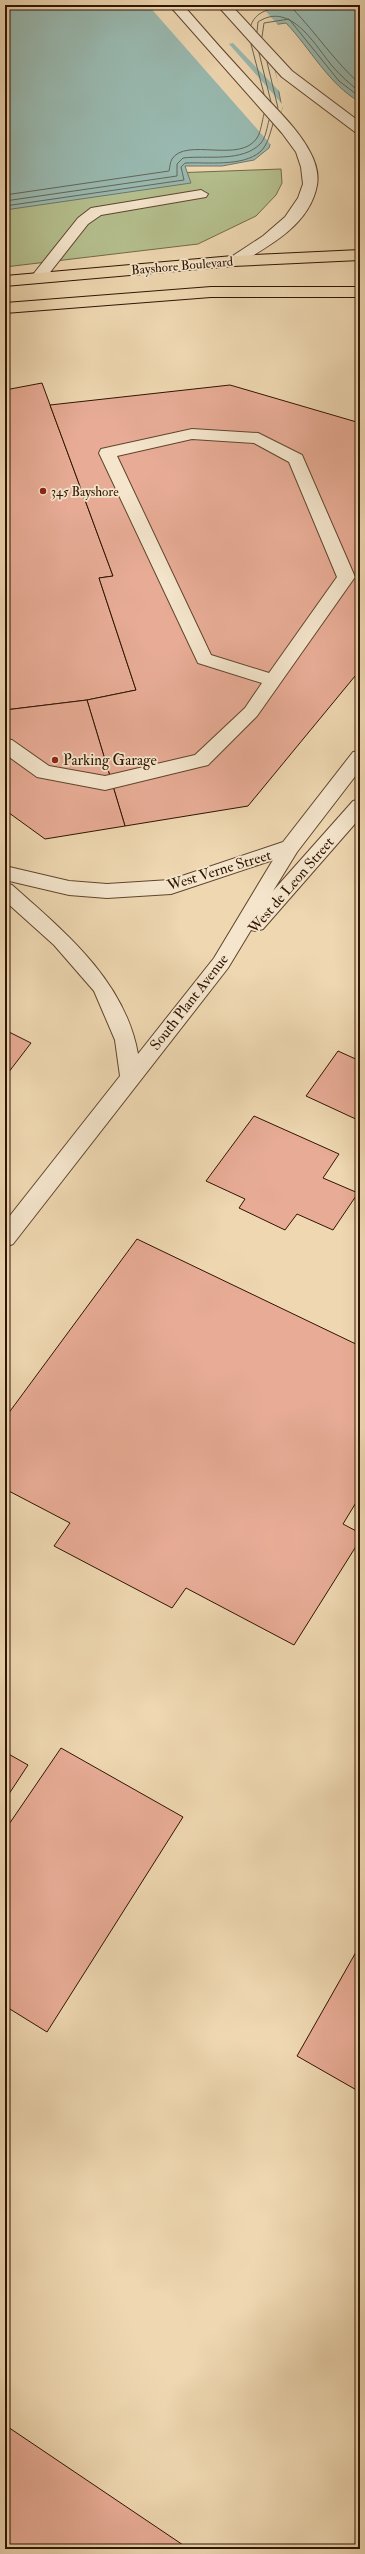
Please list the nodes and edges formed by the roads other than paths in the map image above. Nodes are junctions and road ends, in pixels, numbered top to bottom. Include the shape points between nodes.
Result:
1 (176, 5) edge
2 (224, 5) edge
3 (360, 129) edge
4 (200, 194) dead end
5 (360, 255) edge
6 (233, 261) junction
7 (39, 277) junction
8 (5, 281) edge
9 (360, 292) edge
10 (5, 308) edge
11 (273, 680) junction
12 (5, 745) edge
13 (360, 757) edge
14 (360, 806) edge
15 (290, 847) junction
16 (5, 874) edge
17 (5, 890) edge
18 (222, 963) junction
19 (131, 1077) junction
20 (5, 1238) edge

1 - 6 street via 284,125 304,153 308,164 308,191 290,220 270,239
2 - 3 street via 287,74
4 - 7 street via 96,211 83,221
5 - 6 main road, Bayshore Boulevard
6 - 7 main road, Bayshore Boulevard
7 - 8 main road, Bayshore Boulevard
9 - 10 main road, Bayshore Boulevard via 212,292
11 - 11 street via 346,577 296,459 258,438 192,434 107,453 204,659
11 - 12 street via 251,712 201,760 105,783 44,772
13 - 15 street, South Plant Avenue
14 - 18 street, West de Leon Street
15 - 16 street, West Verne Street via 171,888 107,891 69,888
15 - 18 street, South Plant Avenue
17 - 19 street via 61,940 102,987 125,1040
18 - 19 street, South Plant Avenue
19 - 20 street, South Plant Avenue

